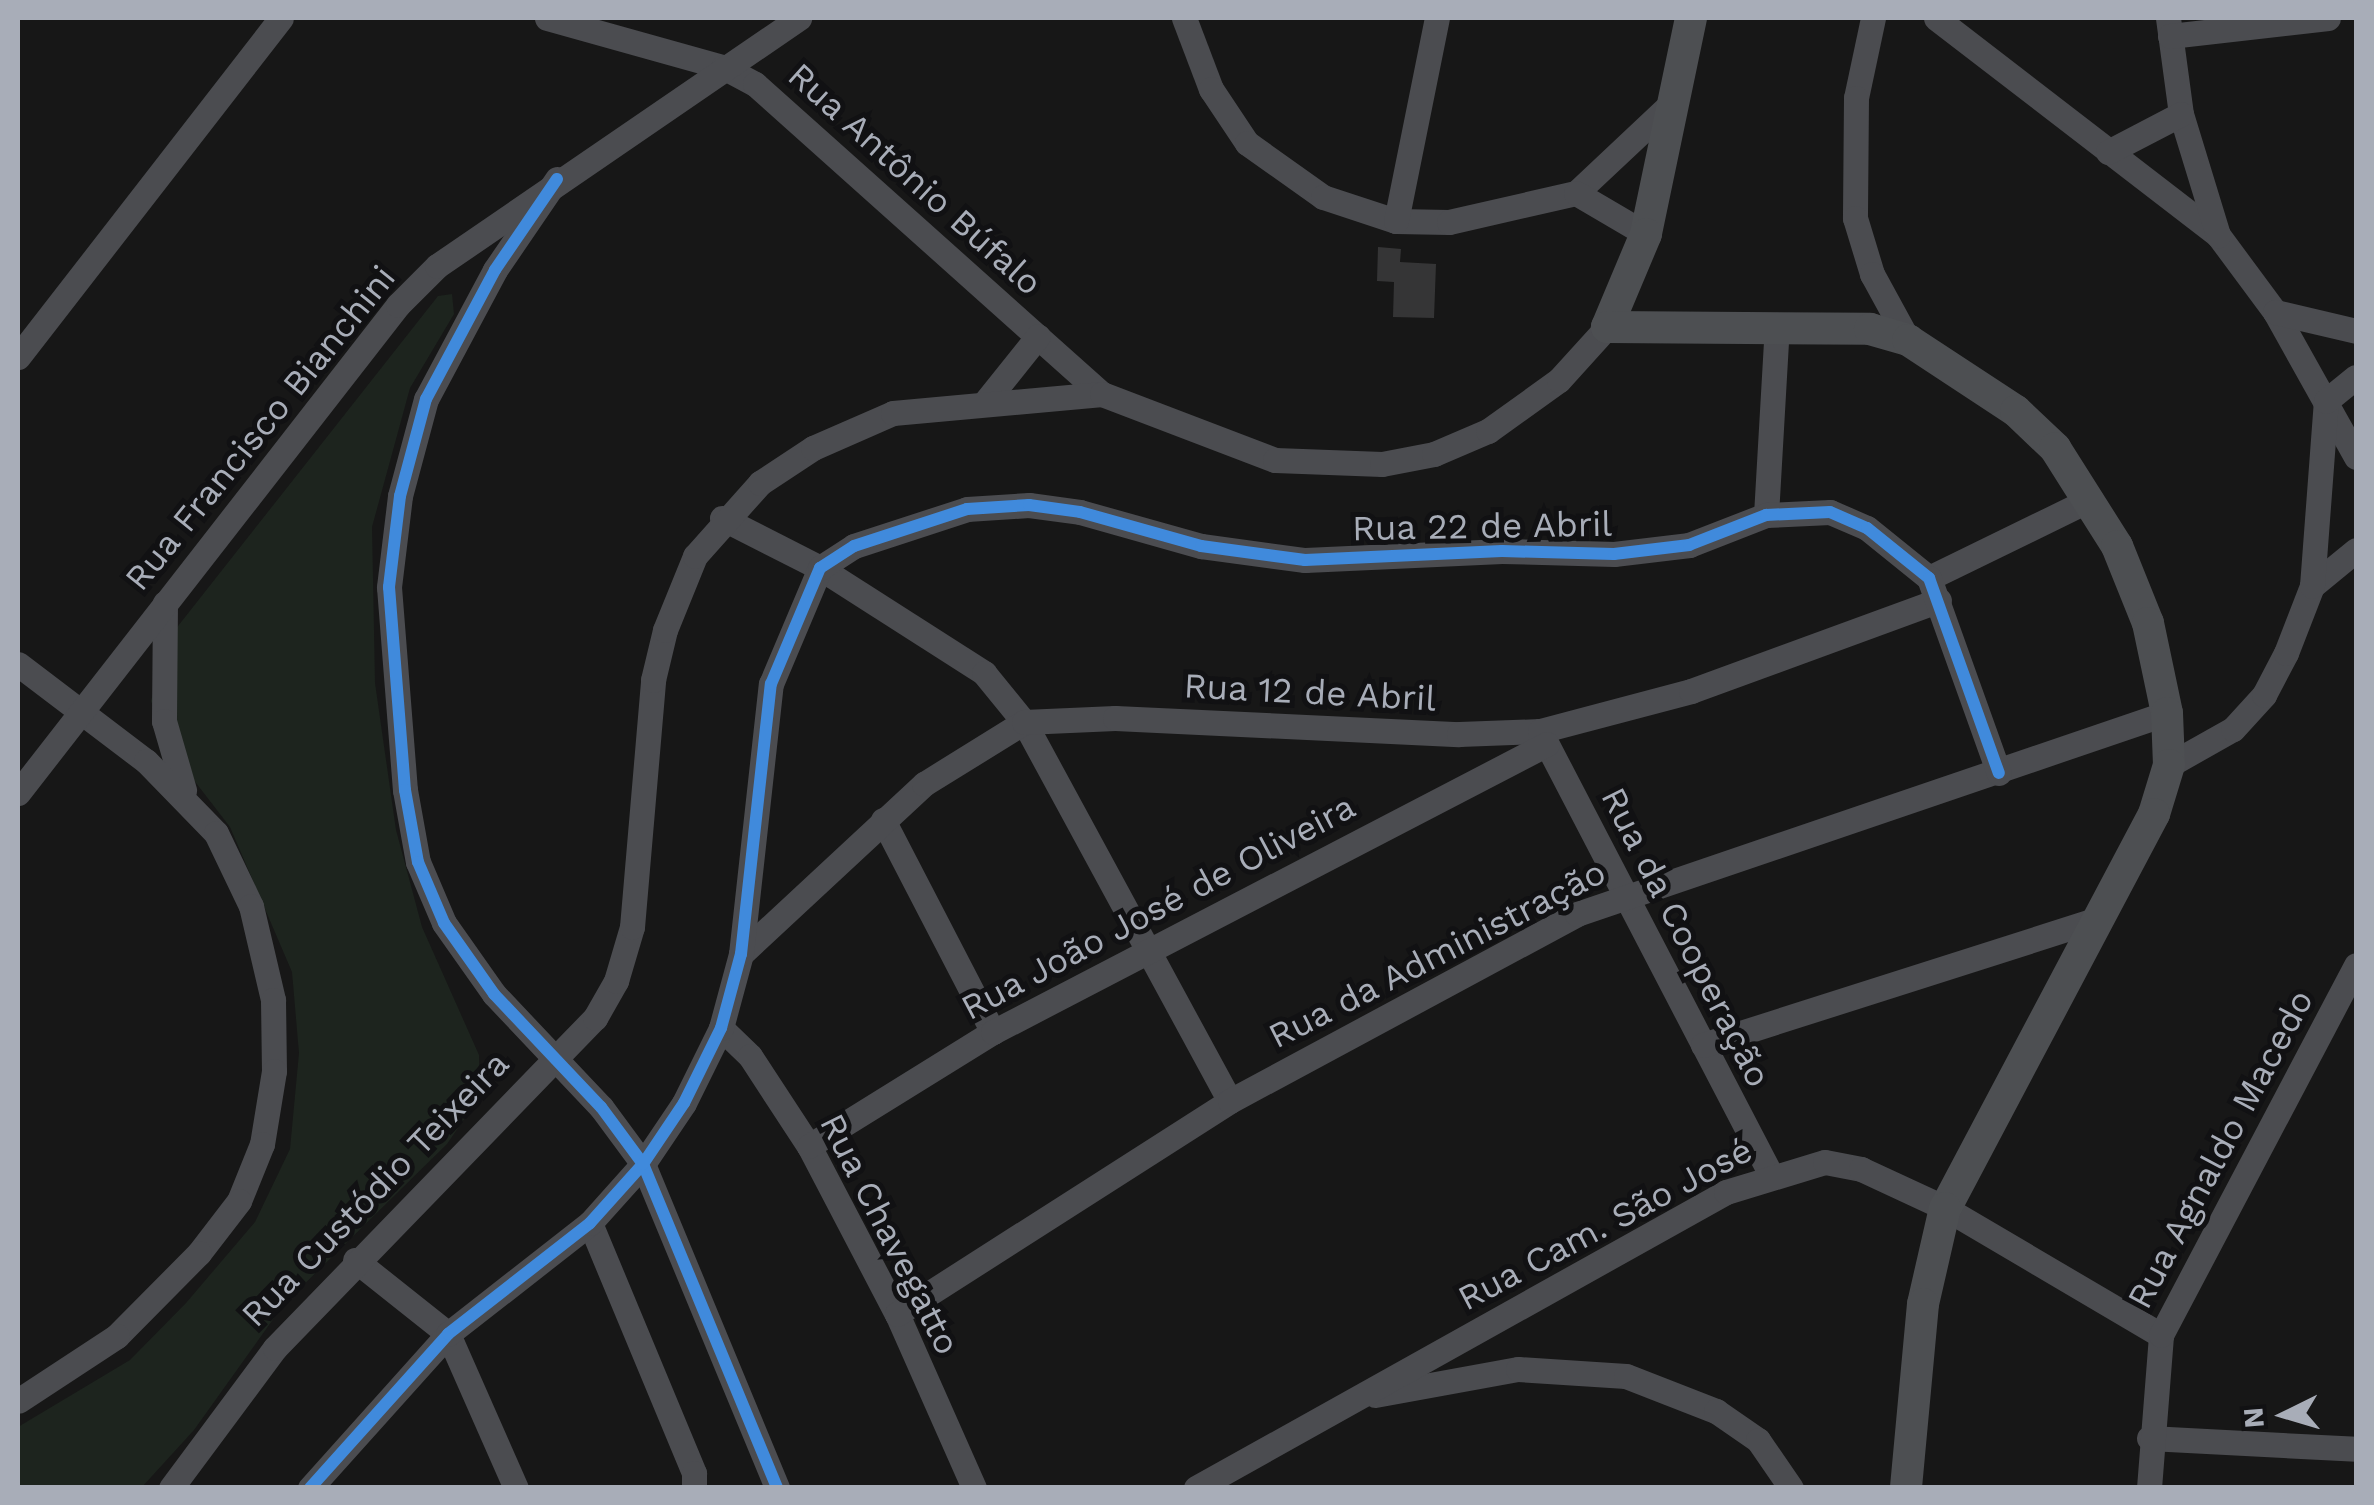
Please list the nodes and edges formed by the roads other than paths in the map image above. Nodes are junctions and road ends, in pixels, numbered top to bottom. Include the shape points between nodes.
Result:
1 (280, 18) edge
2 (547, 18) edge
3 (799, 18) edge
4 (1184, 18) edge
5 (1437, 18) edge
6 (1691, 18) edge
7 (1873, 18) edge
8 (1936, 18) edge
9 (2328, 18) edge
10 (2169, 27) edge
11 (724, 67) junction
12 (1673, 102) junction
13 (2181, 114) junction
14 (2108, 152) junction
15 (557, 179) junction
16 (1576, 193) junction
17 (1396, 221) junction
18 (1646, 234) junction
19 (2218, 235) junction
20 (2275, 312) junction
21 (1777, 325) junction
22 (1608, 327) junction
23 (2356, 331) edge
24 (1038, 336) junction
25 (1908, 340) junction
26 (18, 357) edge
27 (2356, 377) edge
28 (1102, 394) junction
29 (986, 401) junction
30 (2326, 401) junction
31 (2356, 458) edge
32 (2091, 499) junction
33 (1766, 515) junction
34 (722, 518) junction
35 (2356, 550) edge
36 (820, 568) junction
37 (2312, 586) junction
38 (1934, 588) junction
39 (165, 603) junction
40 (18, 664) edge
41 (80, 712) junction
42 (2167, 713) junction
43 (1024, 722) junction
44 (1544, 738) junction
45 (2169, 766) junction
46 (1999, 773) junction
47 (18, 793) edge
48 (186, 794) junction
49 (883, 820) junction
50 (1624, 894) junction
51 (2092, 921) junction
52 (1149, 951) junction
53 (741, 954) junction
54 (2356, 965) edge
55 (721, 1028) junction
56 (994, 1032) junction
57 (1703, 1045) junction
58 (554, 1059) junction
59 (1230, 1101) junction
60 (809, 1146) junction
61 (643, 1164) junction
62 (1771, 1175) junction
63 (1945, 1208) junction
64 (590, 1223) junction
65 (355, 1260) junction
66 (897, 1314) junction
67 (1492, 1322) junction
68 (448, 1334) junction
69 (2161, 1335) junction
70 (1506, 1371) junction
71 (1350, 1400) junction
72 (18, 1401) edge
73 (2150, 1438) junction
74 (2356, 1449) edge
75 (317, 1483) edge
76 (171, 1488) edge
77 (516, 1488) edge
78 (694, 1488) edge
79 (777, 1488) edge
80 (974, 1488) edge
81 (1196, 1488) edge
82 (1791, 1488) edge
83 (1906, 1488) edge
84 (2149, 1488) edge

1 - 26 street
2 - 11 street, Rua Antônio Búfalo
3 - 11 street, Rua Francisco Bianchini
4 - 17 street via 1211,90 1247,143 1322,198
5 - 17 street
6 - 12 main road, Rua Custódio Teixeira
7 - 25 street via 1856,98 1855,218 1872,274
8 - 14 street
9 - 10 street
10 - 13 street
11 - 15 street, Rua Francisco Bianchini
11 - 24 street, Rua Antônio Búfalo via 786,108
12 - 16 street
12 - 18 main road, Rua Custódio Teixeira
13 - 14 street
13 - 19 street
14 - 19 street
15 - 39 street, Rua Francisco Bianchini via 437,266 398,305
15 - 58 street via 496,270 426,398 400,496 389,588 405,790 418,862 444,923 494,994
16 - 17 street via 1467,219
16 - 18 street
18 - 22 main road, Rua Custódio Teixeira
19 - 20 street
20 - 23 street
20 - 30 street
21 - 22 main road
21 - 25 main road via 1870,329
21 - 33 street
22 - 28 street, Rua Custódio Teixeira via 1559,380 1488,430 1434,454 1382,464 1275,460
24 - 28 street, Rua Antônio Búfalo
24 - 29 street
25 - 32 main road via 2016,410 2055,448
27 - 30 street
28 - 29 street, Rua Custódio Teixeira
29 - 34 street, Rua Custódio Teixeira via 868,422 773,474
30 - 31 street
30 - 37 street
32 - 38 street, Rua 12 de Abril
32 - 42 main road via 2148,623
33 - 36 street, Rua 22 de Abril via 1656,552 1305,560 1201,546 1080,512 1029,505 967,510 902,527
33 - 38 street, Rua 22 de Abril via 1830,512 1892,545
34 - 36 street
34 - 58 street, Rua Custódio Teixeira via 695,556 652,680 632,927 616,981 596,1018
35 - 37 street
36 - 43 street via 984,673
36 - 53 street via 764,713
37 - 45 street via 2264,695 2232,730
38 - 44 street, Rua 12 de Abril via 1690,691
38 - 46 street, Rua 22 de Abril
39 - 41 street, Rua Francisco Bianchini
39 - 48 street via 164,721
40 - 41 street
41 - 47 street, Rua Francisco Bianchini
41 - 48 street
42 - 45 main road
42 - 46 street, Rua da Administração
43 - 44 street, Rua 12 de Abril via 1115,718
43 - 49 street, Rua 12 de Abril via 968,751
43 - 52 street
44 - 50 street, Rua da Cooperação
44 - 52 street, Rua João José de Oliveira
45 - 51 main road via 2154,814
46 - 50 street, Rua da Administração
48 - 72 street via 216,834 251,906 273,1000 274,1072 262,1144 240,1200 159,1300
49 - 53 street, Rua 12 de Abril
49 - 56 street
50 - 57 street, Rua da Cooperação
50 - 59 street, Rua da Administração
51 - 57 street
51 - 63 main road
52 - 56 street, Rua João José de Oliveira
52 - 59 street
53 - 55 street
54 - 69 street, Rua Agnaldo Macedo
55 - 60 street, Rua Chavegatto via 750,1056
55 - 61 street
56 - 60 street, Rua João José de Oliveira
57 - 62 street, Rua da Cooperação
58 - 61 street
58 - 65 street, Rua Custódio Teixeira
59 - 66 street, Rua da Administração
60 - 66 street, Rua Chavegatto
61 - 64 street
61 - 79 street
62 - 63 street, Rua Cam. São José via 1825,1162 1861,1169
62 - 67 street, Rua Cam. São José via 1726,1192
63 - 69 street, Rua Cam. São José
63 - 83 main road via 1923,1304
64 - 68 street
64 - 78 street via 694,1473
65 - 68 street
65 - 76 street, Rua Custódio Teixeira via 275,1348
66 - 80 street, Rua Chavegatto
67 - 70 street via 1492,1344
67 - 71 street, Rua Cam. São José
68 - 75 street
68 - 77 street
69 - 73 street, Rua Agnaldo Macedo
70 - 71 street
70 - 82 street via 1590,1370 1678,1394 1758,1440
71 - 81 street, Rua Cam. São José
73 - 74 street
73 - 84 street, Rua Agnaldo Macedo

